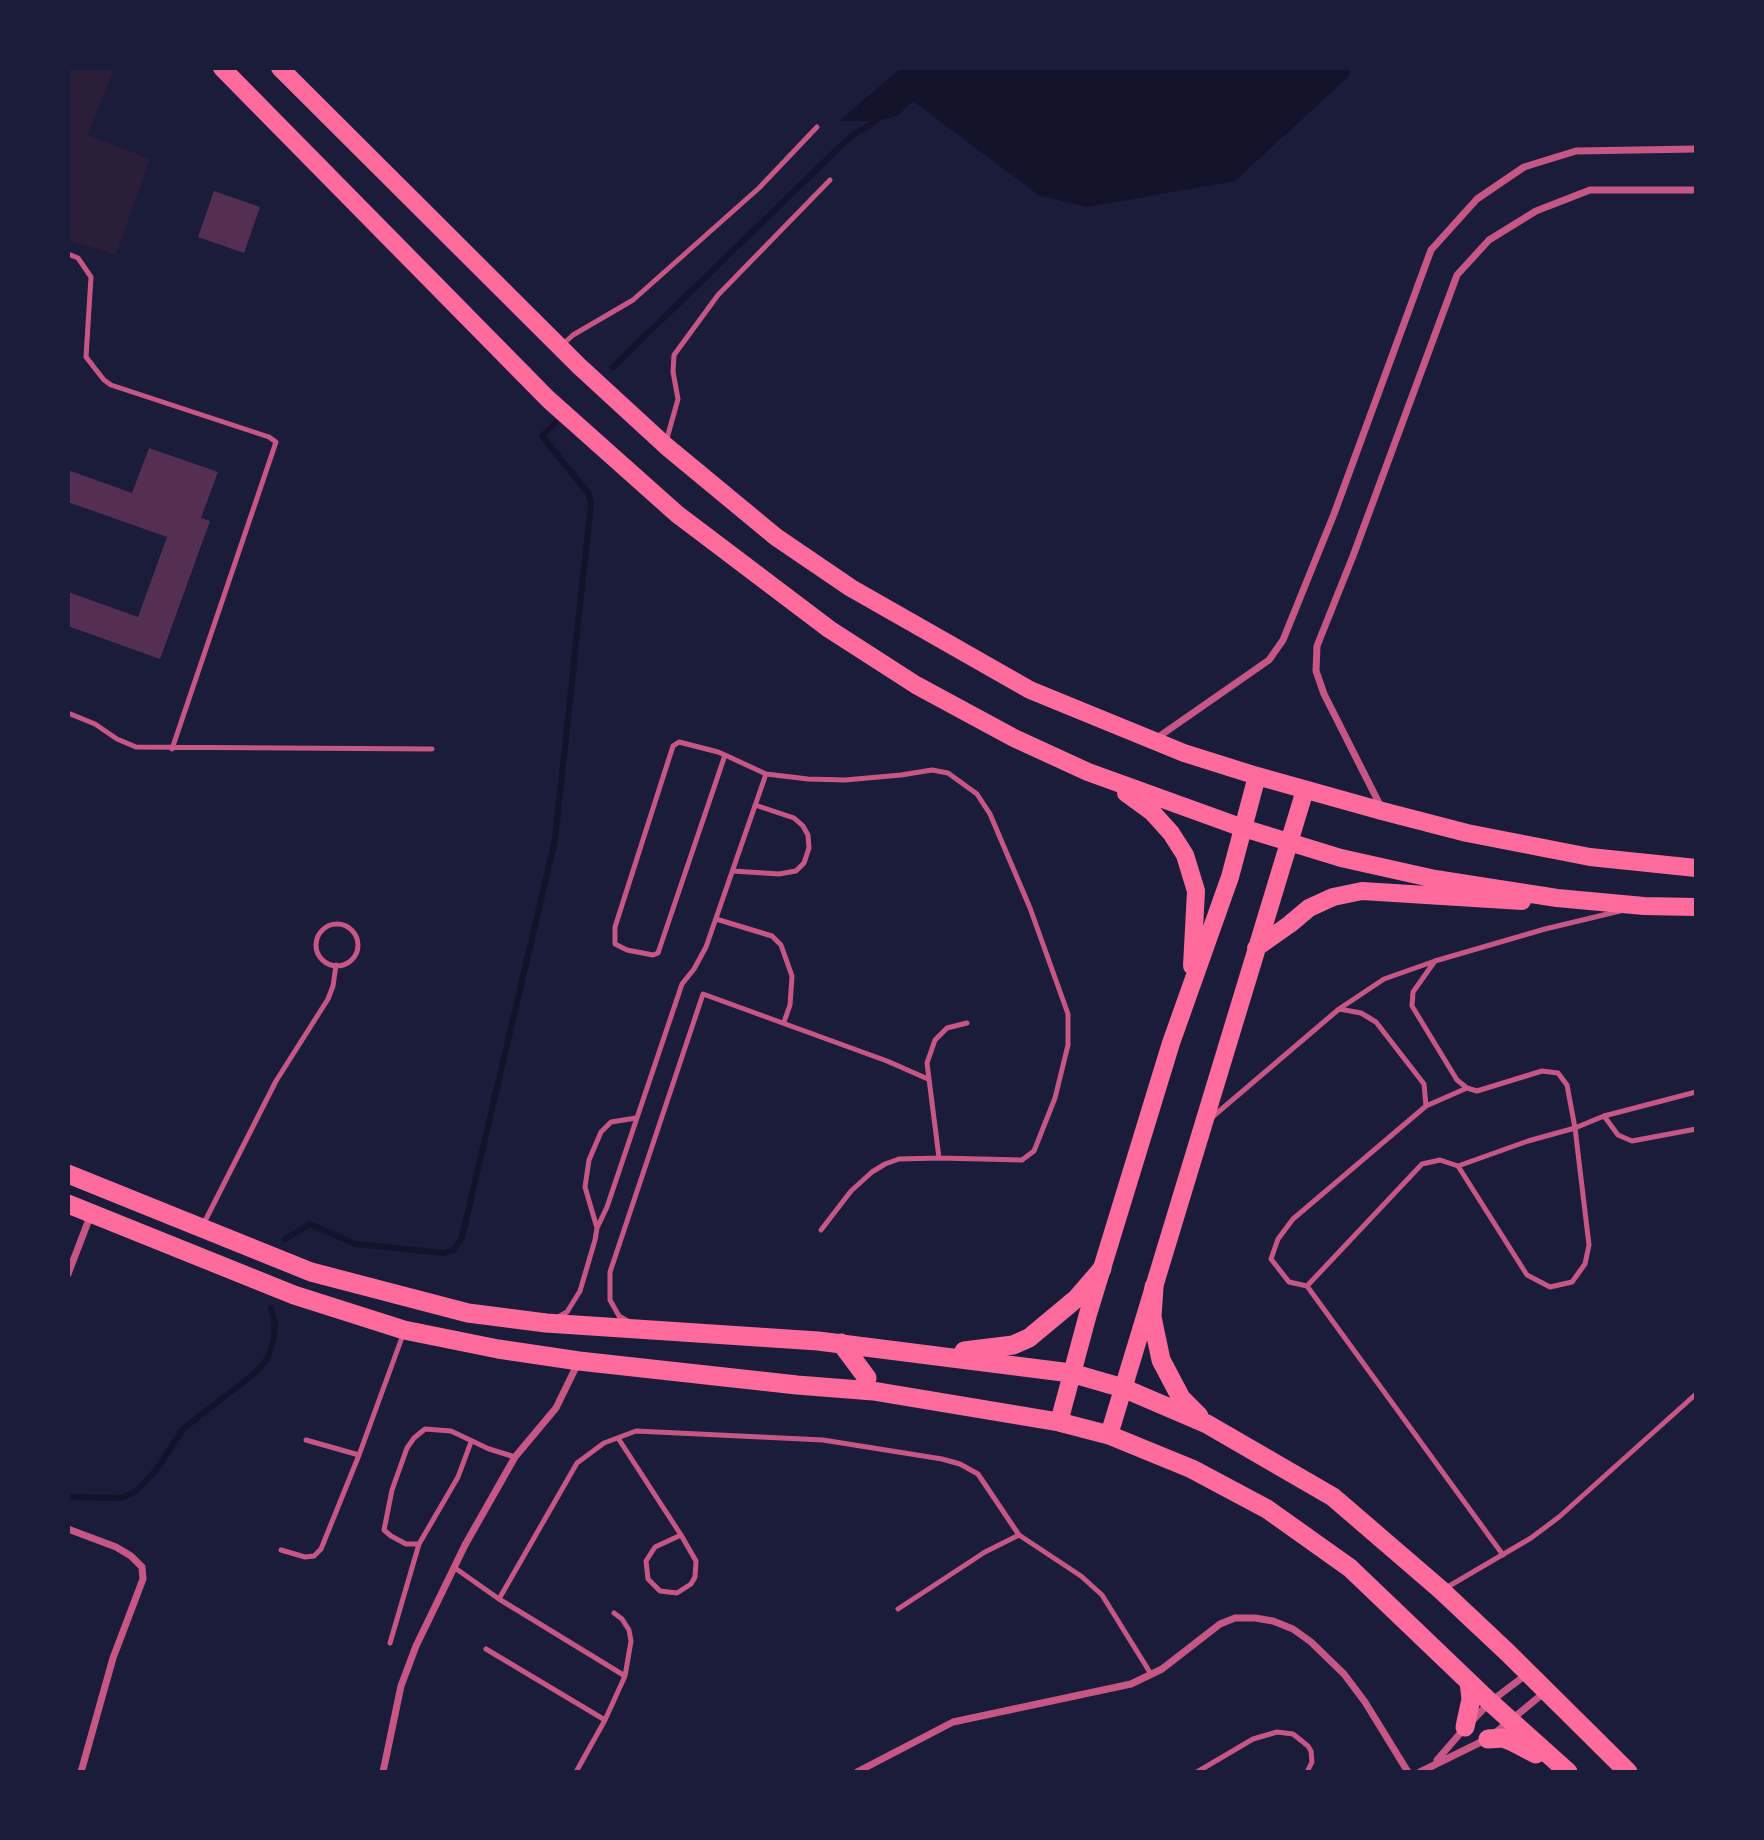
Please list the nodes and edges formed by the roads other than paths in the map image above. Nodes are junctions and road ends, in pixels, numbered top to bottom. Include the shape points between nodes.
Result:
1 (222, 68) edge
2 (280, 68) edge
3 (817, 127) dead end
4 (1696, 149) edge
5 (830, 180) dead end
6 (1696, 190) edge
7 (68, 254) edge
8 (560, 346) junction
9 (666, 446) junction
10 (68, 713) edge
11 (1154, 740) junction
12 (172, 748) junction
13 (432, 749) dead end
14 (725, 755) junction
15 (1088, 772) junction
16 (766, 774) junction
17 (1257, 776) junction
18 (1305, 790) junction
19 (755, 805) junction
20 (1382, 811) junction
21 (1244, 828) junction
22 (1288, 842) junction
23 (1696, 868) edge
24 (733, 871) junction
25 (1557, 898) junction
26 (1644, 905) junction
27 (1696, 907) edge
28 (716, 919) junction
29 (1256, 948) junction
30 (1435, 961) junction
31 (336, 965) junction
32 (1192, 984) junction
33 (1339, 1009) junction
34 (784, 1022) junction
35 (967, 1023) dead end
36 (928, 1079) junction
37 (1467, 1088) junction
38 (1696, 1092) edge
39 (1426, 1106) junction
40 (1604, 1116) junction
41 (637, 1118) junction
42 (1202, 1126) junction
43 (1576, 1128) junction
44 (1696, 1129) edge
45 (939, 1158) junction
46 (1458, 1166) junction
47 (68, 1174) edge
48 (68, 1204) edge
49 (91, 1213) junction
50 (202, 1228) junction
51 (597, 1228) junction
52 (821, 1230) dead end
53 (1102, 1269) junction
54 (68, 1274) edge
55 (1307, 1286) junction
56 (1154, 1287) junction
57 (546, 1323) junction
58 (639, 1329) junction
59 (404, 1330) junction
60 (841, 1343) junction
61 (932, 1355) junction
62 (579, 1361) junction
63 (1071, 1373) junction
64 (1123, 1388) junction
65 (863, 1390) junction
66 (1696, 1394) edge
67 (1059, 1422) junction
68 (1207, 1424) junction
69 (1109, 1435) junction
70 (618, 1438) junction
71 (306, 1440) dead end
72 (471, 1442) junction
73 (359, 1455) junction
74 (515, 1457) junction
75 (68, 1529) edge
76 (681, 1535) junction
77 (1019, 1535) junction
78 (419, 1544) junction
79 (281, 1550) dead end
80 (1503, 1555) junction
81 (455, 1568) junction
82 (1441, 1590) junction
83 (499, 1599) junction
84 (898, 1609) dead end
85 (614, 1613) dead end
86 (390, 1643) dead end
87 (486, 1649) dead end
88 (1528, 1673) junction
89 (1151, 1674) junction
90 (625, 1676) junction
91 (1469, 1682) junction
92 (1547, 1691) junction
93 (1490, 1702) junction
94 (606, 1720) junction
95 (1511, 1722) junction
96 (1465, 1727) junction
97 (1488, 1739) junction
98 (1434, 1763) junction
99 (81, 1772) edge
100 (383, 1772) edge
101 (576, 1772) edge
102 (857, 1772) edge
103 (1197, 1772) edge
104 (1307, 1772) edge
105 (1408, 1772) edge
106 (1420, 1772) edge
107 (1555, 1772) edge
108 (1568, 1772) edge
109 (1628, 1772) edge

1 - 15 main road via 548,399 677,514 829,629 916,685
2 - 8 main road
3 - 8 lane via 759,188 633,300
4 - 11 street via 1576,151 1524,167 1477,199 1431,250 1283,640 1269,660
5 - 9 lane via 718,295 674,355 678,399
6 - 20 street via 1590,190 1536,211 1489,240 1457,275 1317,646 1316,671 1324,694
7 - 12 lane via 78,258 91,277 86,357 104,380 276,442
8 - 9 main road
9 - 11 main road via 776,537 851,588 1030,690
10 - 12 lane via 128,745
11 - 17 main road
12 - 13 lane
14 - 14 lane via 687,743 673,746 615,927 613,940 622,949 653,955 661,947
14 - 16 lane
15 - 21 main road
15 - 32 main road via 1152,812 1185,855 1196,891
16 - 19 lane
16 - 45 lane via 845,780 932,770 948,773 977,794 990,814 1063,998 1068,1045 1055,1098 1028,1157
17 - 18 main road
17 - 21 main road
18 - 20 main road
18 - 22 main road
19 - 24 lane
19 - 24 lane via 794,818 808,835 809,848 796,871
20 - 23 main road via 1590,857
21 - 22 main road
21 - 32 main road
22 - 25 main road via 1398,872
22 - 29 main road
24 - 28 lane
25 - 26 main road
25 - 29 main road via 1514,902 1362,891 1309,908
26 - 27 main road
26 - 30 lane
28 - 34 lane via 772,936 781,945 792,976
28 - 41 lane via 706,947 682,984
29 - 42 main road
30 - 33 lane via 1384,979
30 - 37 lane via 1413,992 1412,1006 1457,1080
31 - 31 lane via 323,960 316,948 319,934 337,924 354,933 358,945 348,962
31 - 50 lane via 328,999 276,1082
32 - 53 main road
33 - 39 lane via 1362,1013 1376,1022 1424,1084
33 - 42 lane
34 - 36 lane
34 - 58 lane via 703,994 610,1272 610,1300 620,1316
35 - 36 lane via 947,1028 935,1040 927,1063
36 - 45 lane
37 - 39 lane
37 - 43 lane via 1477,1091 1542,1071 1558,1073 1567,1085
38 - 40 lane
39 - 55 lane via 1293,1219 1278,1239 1271,1259 1289,1282
40 - 43 lane
40 - 44 lane via 1618,1135 1632,1142
41 - 51 lane
41 - 51 lane via 611,1122 601,1132 589,1160 585,1187
42 - 56 main road
43 - 46 lane
43 - 46 lane via 1589,1245 1585,1265 1572,1282 1550,1287 1527,1275
45 - 52 lane via 899,1159 878,1168 851,1191
46 - 55 lane via 1440,1160 1422,1164
47 - 50 highway
48 - 49 highway
49 - 54 street
49 - 59 highway via 294,1295
50 - 57 highway via 311,1272 468,1312
51 - 57 lane via 575,1301 568,1312
53 - 61 highway via 1077,1298 1029,1338 991,1349
53 - 63 main road
55 - 80 lane
56 - 64 main road
56 - 68 highway via 1152,1317 1161,1360 1181,1398
57 - 58 highway
58 - 60 highway
59 - 62 highway
59 - 73 lane
60 - 61 highway
60 - 65 highway via 867,1378
61 - 63 highway
62 - 65 highway
62 - 74 street via 556,1408
63 - 64 highway
63 - 67 main road
64 - 68 highway
64 - 69 main road
65 - 67 highway
66 - 80 lane via 1568,1510
67 - 69 highway
68 - 82 highway via 1333,1497
69 - 91 highway via 1192,1469 1267,1509 1349,1568
70 - 76 lane
70 - 77 lane via 636,1431 823,1440 942,1459 978,1474
70 - 83 lane via 578,1463
71 - 73 lane
72 - 74 lane
72 - 78 lane via 458,1476
72 - 78 lane via 451,1431 425,1429 407,1448 384,1530 406,1545
73 - 79 lane via 321,1549 305,1557
74 - 81 street
75 - 99 street via 131,1556 142,1567 144,1578 114,1658
76 - 76 lane via 696,1561 695,1577 677,1593 660,1591 648,1579 646,1562 655,1547
77 - 84 lane
77 - 89 lane via 1082,1576 1102,1595
78 - 86 lane
80 - 82 lane
81 - 83 lane
81 - 100 street via 401,1686
82 - 88 highway
83 - 90 lane
85 - 90 lane via 629,1630 631,1641
87 - 94 lane
88 - 92 highway
88 - 93 street
89 - 102 street via 1131,1684 953,1722
89 - 105 street via 1220,1624 1235,1618 1273,1621 1302,1636 1344,1674
90 - 94 lane
91 - 93 highway
91 - 96 highway
92 - 95 street
92 - 109 highway
93 - 95 highway
93 - 96 street
94 - 101 lane
95 - 97 street
95 - 108 highway
96 - 98 street
97 - 98 street
97 - 107 highway via 1511,1741 1542,1758
98 - 106 street
103 - 104 lane via 1277,1731 1293,1734 1308,1746 1312,1762

